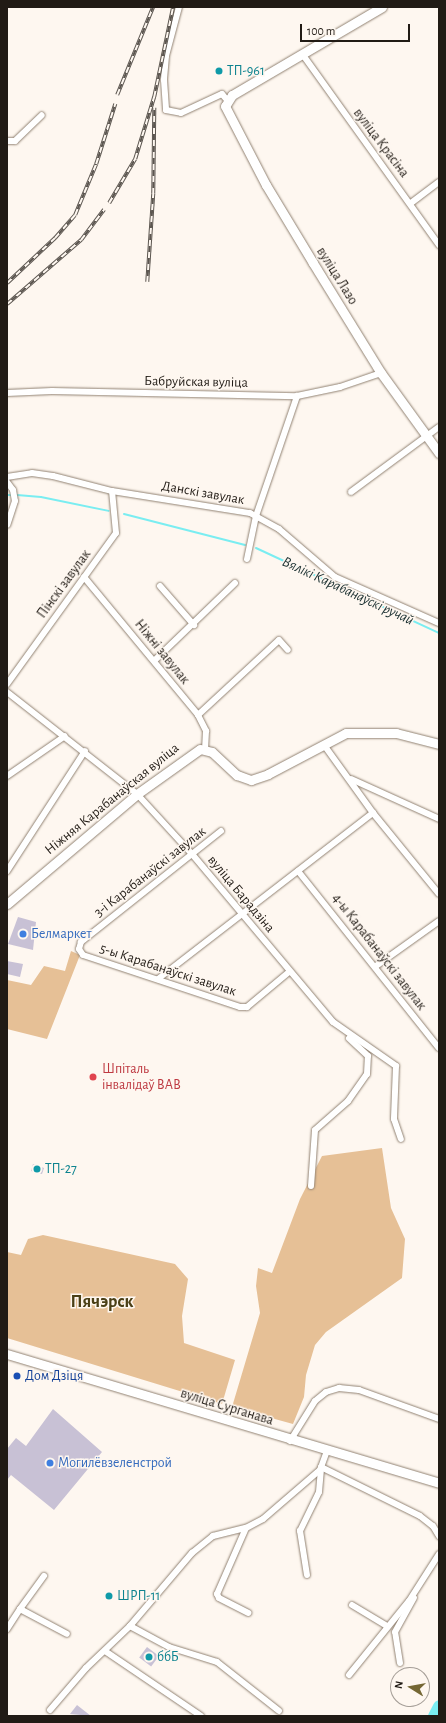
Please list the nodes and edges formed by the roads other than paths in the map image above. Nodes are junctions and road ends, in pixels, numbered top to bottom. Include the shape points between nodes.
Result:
1 (179, 7) edge
2 (382, 7) edge
3 (303, 55) junction
4 (226, 103) junction
5 (42, 115) dead end
6 (7, 141) edge
7 (439, 182) edge
8 (411, 203) junction
9 (439, 245) edge
10 (381, 373) junction
11 (7, 393) edge
12 (297, 396) junction
13 (439, 427) edge
14 (426, 436) junction
15 (439, 453) edge
16 (7, 476) edge
17 (7, 482) edge
18 (112, 491) junction
19 (351, 492) dead end
20 (256, 516) junction
21 (7, 525) edge
22 (247, 559) dead end
23 (84, 577) junction
24 (235, 583) dead end
25 (160, 586) dead end
26 (439, 623) edge
27 (194, 625) junction
28 (288, 650) dead end
29 (155, 660) junction
30 (7, 684) edge
31 (7, 692) edge
32 (198, 714) junction
33 (65, 736) junction
34 (439, 744) edge
35 (324, 745) junction
36 (205, 749) junction
37 (85, 751) junction
38 (7, 776) edge
39 (350, 779) junction
40 (137, 794) junction
41 (373, 813) junction
42 (439, 819) edge
43 (221, 832) dead end
44 (192, 854) junction
45 (7, 870) edge
46 (298, 870) junction
47 (439, 894) edge
48 (7, 904) edge
49 (243, 914) junction
50 (439, 921) edge
51 (79, 949) joint
52 (376, 966) junction
53 (289, 972) junction
54 (158, 979) junction
55 (344, 1032) junction
56 (439, 1048) edge
57 (400, 1139) dead end
58 (311, 1186) dead end
59 (7, 1354) edge
60 (439, 1419) edge
61 (290, 1441) junction
62 (327, 1451) junction
63 (321, 1467) junction
64 (439, 1483) edge
65 (246, 1528) junction
66 (439, 1536) edge
67 (439, 1554) edge
68 (307, 1575) dead end
69 (44, 1576) dead end
70 (415, 1592) junction
71 (352, 1604) dead end
72 (20, 1609) junction
73 (248, 1613) dead end
74 (130, 1626) junction
75 (387, 1626) junction
76 (7, 1629) edge
77 (67, 1634) dead end
78 (105, 1651) junction
79 (400, 1663) dead end
80 (350, 1675) dead end
81 (50, 1710) dead end
82 (279, 1711) dead end
83 (201, 1716) edge

1 - 4 street via 173,22 164,74 166,110 181,113 222,94
2 - 3 main road
3 - 4 main road
3 - 8 street, вуліца Красіна
4 - 10 main road, вуліца Лазо via 266,185
5 - 6 street via 15,141
7 - 8 street
8 - 9 street, вуліца Красіна
10 - 12 street, Бабруйская вуліца via 340,387
10 - 14 main road, вуліца Лазо
11 - 12 street, Бабруйская вуліца via 52,391
12 - 20 street
13 - 14 street
14 - 15 main road, вуліца Лазо
14 - 19 street
16 - 18 street, Данскі завулак via 32,473 53,476
17 - 21 street via 15,501
18 - 20 street, Данскі завулак
18 - 23 street, Пінскі завулак via 116,533
20 - 22 street
20 - 26 street, Данскі завулак via 278,530 335,577
23 - 29 street, Ніжні завулак
23 - 30 street, Пінскі завулак
24 - 27 street
25 - 27 street
27 - 29 street
28 - 32 street via 279,640
29 - 32 street, Ніжні завулак
31 - 33 street, вуліца Барадзіна
32 - 36 street, Ніжні завулак via 206,731
33 - 37 street, вуліца Барадзіна
33 - 38 street
34 - 35 main road via 408,735 362,731 346,732
35 - 36 main road via 251,780 237,775
35 - 39 street
36 - 40 main road, Ніжняя Карабанаўская вуліца via 193,753
37 - 40 street, вуліца Барадзіна
37 - 45 street
39 - 41 street
39 - 42 street
40 - 44 street, вуліца Барадзіна
40 - 48 main road, Ніжняя Карабанаўская вуліца
41 - 46 street
41 - 47 street
43 - 44 street, 3-і Карабанаўскі завулак
44 - 49 street, вуліца Барадзіна
44 - 51 street, 3-і Карабанаўскі завулак via 81,942
46 - 49 street
46 - 52 street, 4-ы Карабанаўскі завулак
49 - 53 street, вуліца Барадзіна
49 - 54 street
50 - 52 street
51 - 54 street, 5-ы Карабанаўскі завулак via 83,955
52 - 56 street, 4-ы Карабанаўскі завулак
53 - 54 street, 5-ы Карабанаўскі завулак via 247,1007
53 - 55 street, вуліца Барадзіна
55 - 57 street, вуліца Барадзіна via 396,1066 394,1119
55 - 58 street via 368,1056 367,1074 348,1101 315,1130
59 - 61 main road, вуліца Сурганава
60 - 61 street via 360,1390 338,1388 326,1392 315,1401
61 - 62 main road, вуліца Сурганава
62 - 63 street
62 - 64 main road, вуліца Сурганава
63 - 65 street via 302,1488 263,1519
63 - 66 street via 420,1516 433,1526
63 - 68 street via 319,1492 300,1531
65 - 73 street via 217,1594 219,1598
65 - 74 street via 214,1536 192,1553
67 - 70 street
69 - 72 street
70 - 75 street
70 - 79 street via 414,1601 395,1632
71 - 75 street
72 - 76 street
72 - 77 street
74 - 78 street
74 - 82 street via 169,1647 217,1662
75 - 80 street
78 - 81 street via 86,1668
78 - 83 street

